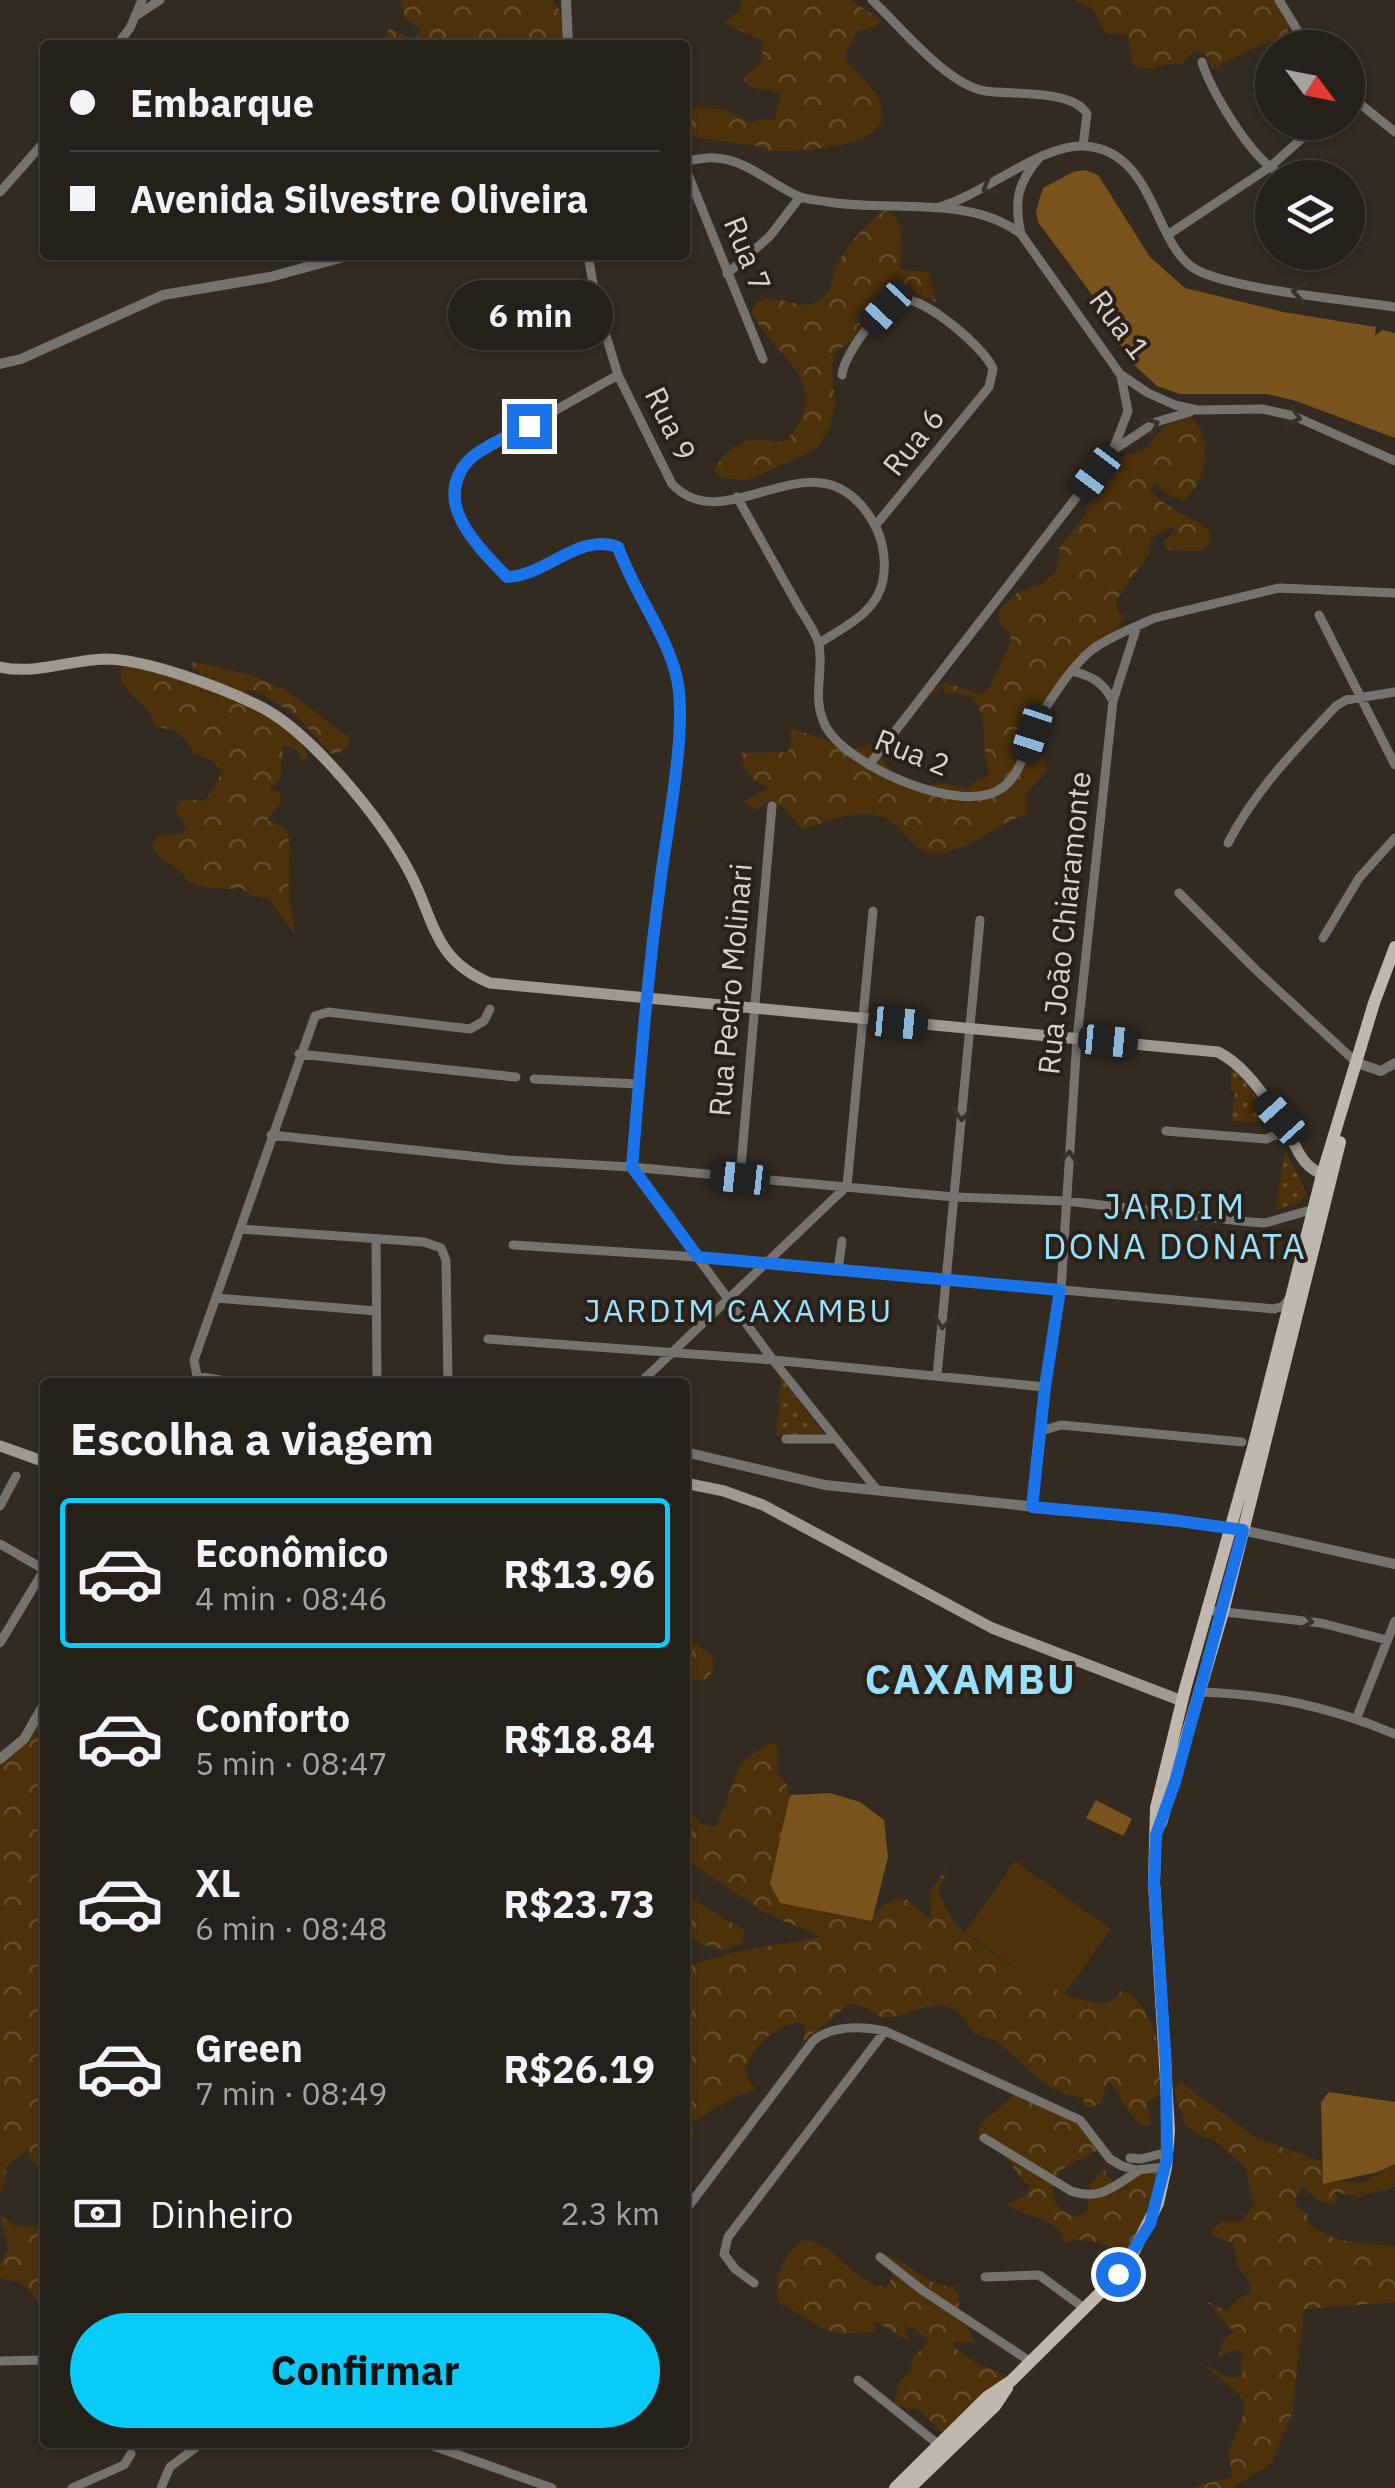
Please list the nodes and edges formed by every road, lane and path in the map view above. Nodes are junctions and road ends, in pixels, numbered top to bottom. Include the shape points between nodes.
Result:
1 (142, 0) edge
2 (160, 0) edge
3 (566, 0) edge
4 (872, 0) edge
5 (1279, 0) edge
6 (135, 16) junction
7 (1297, 30) edge
8 (120, 40) edge
9 (568, 40) edge
10 (1202, 62) dead end
11 (1365, 108) edge
12 (1395, 132) edge
13 (1300, 140) edge
14 (1084, 146) junction
15 (40, 147) edge
16 (1038, 159) junction
17 (1265, 160) edge
18 (1278, 160) edge
19 (690, 163) edge
20 (690, 177) edge
21 (1255, 177) edge
22 (0, 192) edge
23 (800, 197) junction
24 (936, 208) junction
25 (1021, 234) junction
26 (1169, 234) junction
27 (333, 260) edge
28 (589, 260) edge
29 (727, 274) junction
30 (1395, 306) edge
31 (763, 359) dead end
32 (0, 364) edge
33 (1120, 374) junction
34 (618, 375) junction
35 (842, 375) dead end
36 (1198, 410) junction
37 (1113, 450) junction
38 (1395, 462) edge
39 (737, 497) junction
40 (876, 526) junction
41 (1395, 594) edge
42 (1319, 615) dead end
43 (1136, 626) junction
44 (1108, 641) junction
45 (819, 643) junction
46 (1127, 657) junction
47 (0, 667) edge
48 (1072, 671) junction
49 (1395, 692) edge
50 (1360, 699) junction
51 (1113, 701) junction
52 (1395, 764) edge
53 (869, 765) junction
54 (772, 806) dead end
55 (1395, 838) edge
56 (1228, 843) dead end
57 (1179, 893) dead end
58 (872, 911) dead end
59 (980, 920) dead end
60 (1323, 938) dead end
61 (1395, 947) edge
62 (645, 999) junction
63 (490, 1009) dead end
64 (756, 1011) junction
65 (863, 1020) junction
66 (970, 1030) junction
67 (1077, 1039) junction
68 (299, 1054) junction
69 (1356, 1063) junction
70 (1395, 1063) edge
71 (516, 1077) dead end
72 (534, 1079) dead end
73 (639, 1084) junction
74 (1166, 1131) dead end
75 (1286, 1131) junction
76 (272, 1135) junction
77 (632, 1167) junction
78 (1327, 1176) junction
79 (740, 1178) junction
80 (847, 1186) junction
81 (954, 1198) junction
82 (1066, 1201) junction
83 (1315, 1220) junction
84 (240, 1228) junction
85 (376, 1240) junction
86 (842, 1241) dead end
87 (513, 1245) dead end
88 (698, 1257) junction
89 (768, 1264) junction
90 (838, 1270) junction
91 (947, 1280) junction
92 (1060, 1290) junction
93 (216, 1298) junction
94 (1290, 1298) junction
95 (730, 1299) junction
96 (1274, 1309) junction
97 (376, 1311) junction
98 (1284, 1320) junction
99 (488, 1338) dead end
100 (673, 1352) junction
101 (773, 1360) junction
102 (937, 1376) junction
103 (202, 1378) edge
104 (377, 1378) edge
105 (448, 1378) edge
106 (645, 1378) edge
107 (1045, 1387) junction
108 (1043, 1412) junction
109 (1061, 1425) junction
110 (1041, 1431) junction
111 (786, 1439) dead end
112 (836, 1439) junction
113 (1242, 1442) dead end
114 (0, 1446) edge
115 (690, 1453) edge
116 (40, 1460) edge
117 (16, 1476) dead end
118 (690, 1484) edge
119 (876, 1490) junction
120 (0, 1506) edge
121 (1032, 1507) junction
122 (1236, 1528) junction
123 (0, 1544) edge
124 (1395, 1564) edge
125 (40, 1567) edge
126 (40, 1578) edge
127 (1216, 1612) junction
128 (1395, 1621) edge
129 (0, 1642) edge
130 (1389, 1645) edge
131 (1189, 1694) junction
132 (40, 1712) edge
133 (1357, 1718) junction
134 (1395, 1734) edge
135 (0, 1759) edge
136 (885, 2031) junction
137 (984, 2138) dead end
138 (1107, 2151) junction
139 (1167, 2160) junction
140 (1140, 2170) junction
141 (690, 2204) edge
142 (880, 2257) dead end
143 (985, 2277) dead end
144 (754, 2282) dead end
145 (1084, 2308) junction
146 (40, 2360) edge
147 (0, 2361) edge
148 (1030, 2362) junction
149 (858, 2380) dead end
150 (1011, 2381) junction
151 (938, 2445) junction
152 (194, 2448) edge
153 (439, 2448) edge
154 (130, 2454) dead end
155 (72, 2488) edge
156 (161, 2488) edge
157 (552, 2488) edge
158 (894, 2488) edge
159 (910, 2488) edge

1 - 6 street
2 - 6 street
3 - 9 street
4 - 14 street via 968,86 1078,103 1087,114
5 - 7 street
6 - 8 street
10 - 17 street via 1210,85
11 - 12 street
13 - 18 street
14 - 16 street
14 - 26 street via 1126,165
15 - 22 street
16 -> 24 street via 969,198
16 - 25 street via 1018,189
19 - 23 street via 730,161
20 - 29 street, Rua 7
21 - 26 street
23 - 24 street via 884,209
23 - 29 street via 770,236
24 - 25 street via 985,214
25 - 33 street, Rua 1
30 -> 26 street via 1213,277 1189,265
27 - 32 street via 163,294
28 - 34 street
29 - 31 street, Rua 7
33 - 36 street, Rua 1 via 1162,400
33 - 37 street via 1128,412
34 - 39 street, Rua 9 via 683,496 714,504
34 - 62 street via 470,459 454,496 471,539 507,577 524,576 579,548 604,542 618,547 676,676 676,756
35 - 40 street, Rua 6 via 845,359 873,323 906,300 922,304 983,352 993,369 989,387
37 -> 36 street via 1156,422
36 -> 38 street, Rua 1 via 1263,409 1294,416
37 - 53 street
39 - 40 street via 794,483 829,484 853,496
39 - 45 street
40 - 45 street via 884,556 878,596 859,618
41 - 43 street, Rua 2 via 1278,588
42 - 50 street
43 - 44 street, Rua 2
43 - 46 street, Rua João Chiaramonte
44 - 46 street via 1122,646
44 - 48 street, Rua 2
45 - 53 street, Rua 2 via 822,718 840,744
46 - 51 street, Rua João Chiaramonte
47 - 62 main road via 26,671 106,659 152,666 276,714 308,742 392,843 438,940 471,975 511,987
48 - 51 street via 1098,681
48 - 53 street, Rua 2 via 1002,788 964,799
49 - 50 street
50 - 52 street
50 - 56 street via 1336,706 1301,744 1251,803
51 - 67 street, Rua João Chiaramonte
54 - 64 street, Rua Pedro Molinari
55 - 60 street via 1360,878
57 - 69 street
58 - 65 street
59 - 66 street
61 - 69 main road
62 - 64 main road
62 - 73 street
63 - 68 street via 470,1029 321,1013
64 - 65 main road
64 - 79 street, Rua Pedro Molinari
65 - 66 main road
65 - 80 street
66 - 67 main road
66 -> 81 street
67 - 75 main road via 1218,1052 1242,1068
82 -> 67 street, Rua João Chiaramonte
68 - 71 street
68 - 76 street
69 - 70 street via 1382,1070
69 - 78 main road
72 - 73 street
73 - 77 street
74 - 75 street via 1266,1139
75 - 78 main road via 1298,1156
76 - 77 street
76 - 84 street
77 - 79 street
77 - 88 street
78 - 83 main road
79 - 80 street
80 - 81 street
80 - 89 street
81 - 82 street
81 - 91 street
82 - 83 street via 1250,1222 1301,1212
82 - 92 street, Rua João Chiaramonte
83 - 94 main road
83 - 122 main road
84 - 85 street
84 - 93 street
85 - 97 street
85 - 105 street via 441,1248
86 - 90 street
87 - 88 street
88 - 89 street
88 - 95 street
89 - 90 street
89 - 95 street
90 - 91 street
91 - 92 street
91 -> 102 street
92 - 96 street
92 - 107 street, Rua João Chiaramonte
93 - 97 street
93 - 103 street via 194,1360
94 - 96 street
94 - 98 main road
95 - 100 street
95 - 101 street
96 - 98 street
97 - 104 street
98 - 122 main road
99 - 100 street
100 - 101 street
100 - 106 street
101 - 102 street
101 - 112 street
102 - 107 street
107 - 108 street, Rua João Chiaramonte
108 - 109 street
108 - 110 street, Rua João Chiaramonte
109 - 110 street
109 - 113 street
110 - 121 street, Rua João Chiaramonte
111 - 112 street
112 - 119 street
114 - 116 main road
115 - 119 street via 796,1480
117 - 120 street
118 - 131 main road via 763,1505 992,1628
119 - 121 street
121 - 122 street
122 - 124 street
122 - 127 main road
123 - 125 street
126 - 129 street
127 -> 130 street via 1322,1623
127 - 131 main road
128 - 130 street
130 - 133 street
131 - 133 street via 1312,1703
131 - 139 main road via 1160,1792 1156,1835
132 - 135 street via 24,1739
133 - 134 street
136 - 138 street via 1080,2120
136 - 141 street via 831,2030 813,2042
136 - 144 street via 728,2238 728,2262
137 - 140 street via 1090,2197
138 - 139 street
138 - 140 street via 1110,2159
139 - 140 street
139 - 145 main road via 1140,2243
142 - 148 street
143 - 145 street via 1038,2275
145 - 148 main road
146 - 147 street
148 - 150 main road
149 - 151 street
150 - 151 main road
150 - 159 main road via 995,2406
151 - 158 main road
152 - 156 street via 170,2467
153 - 157 street
154 - 155 street via 124,2465

